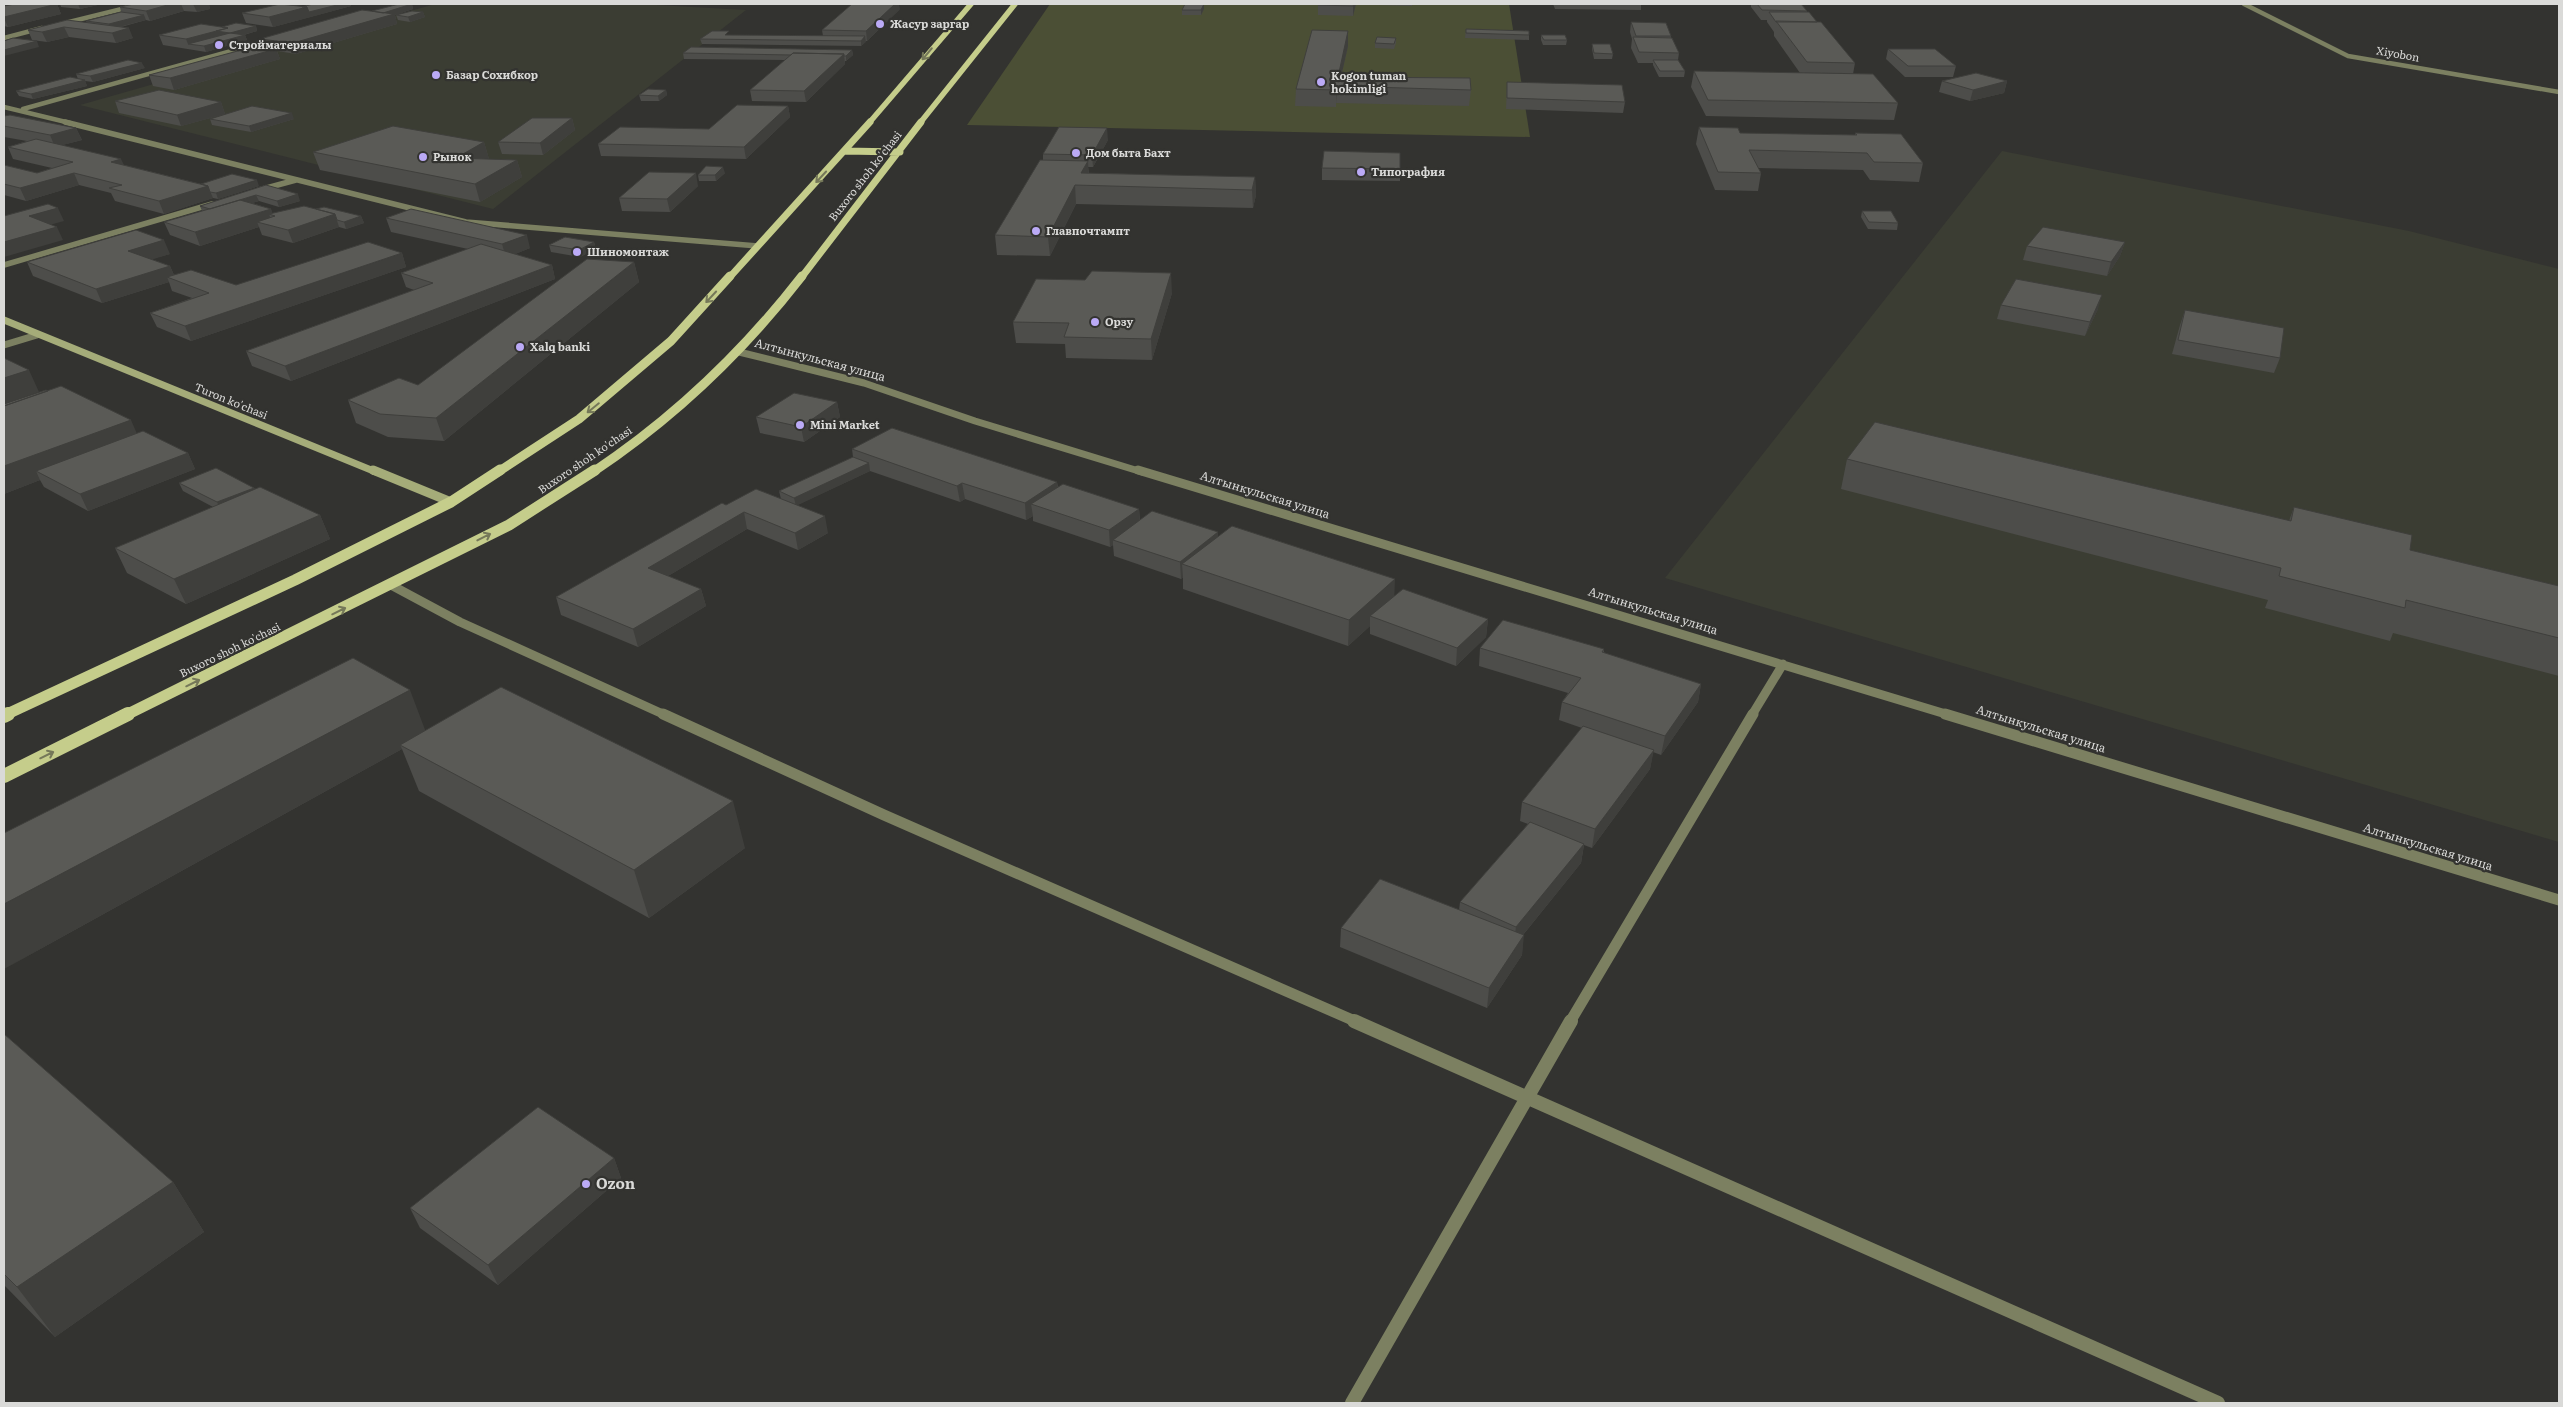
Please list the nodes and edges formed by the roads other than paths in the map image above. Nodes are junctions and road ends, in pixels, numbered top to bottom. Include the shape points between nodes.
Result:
1 (142, 4) edge
2 (971, 4) edge
3 (1016, 4) edge
4 (2244, 4) edge
5 (4, 38) edge
6 (278, 38) edge
7 (2559, 92) edge
8 (4, 107) edge
9 (22, 110) junction
10 (845, 151) junction
11 (900, 152) junction
12 (298, 179) junction
13 (250, 193) edge
14 (222, 201) edge
15 (758, 246) junction
16 (4, 265) edge
17 (4, 320) edge
18 (37, 335) junction
19 (4, 345) edge
20 (739, 352) junction
21 (451, 502) junction
22 (391, 585) junction
23 (1783, 664) junction
24 (4, 716) edge
25 (4, 776) edge
26 (2559, 900) edge
27 (1526, 1096) junction
28 (1352, 1403) edge
29 (2218, 1403) edge

1 - 5 street
2 -> 10 main road
3 - 11 main road, Buxoro shoh ko'chasi
4 - 7 street, Xiyobon via 2348,56
6 - 9 street
8 - 9 street
9 - 12 street
10 - 11 main road
10 -> 15 main road
11 - 20 main road, Buxoro shoh ko'chasi
12 - 13 street
12 - 15 street via 466,222
14 - 16 street
15 -> 21 main road via 645,365 579,419
17 - 18 street, Turon ko'chasi
18 - 19 street
18 - 21 street, Turon ko'chasi
22 -> 20 main road, Buxoro shoh ko'chasi via 509,525 572,488 653,428
20 - 23 street, Алтынкульская улица via 864,382 976,422
21 - 24 main road via 295,580
25 -> 22 main road, Buxoro shoh ko'chasi
22 - 27 street via 460,622 866,807
23 - 26 street, Алтынкульская улица
23 - 27 street
27 - 28 street
27 - 29 street

